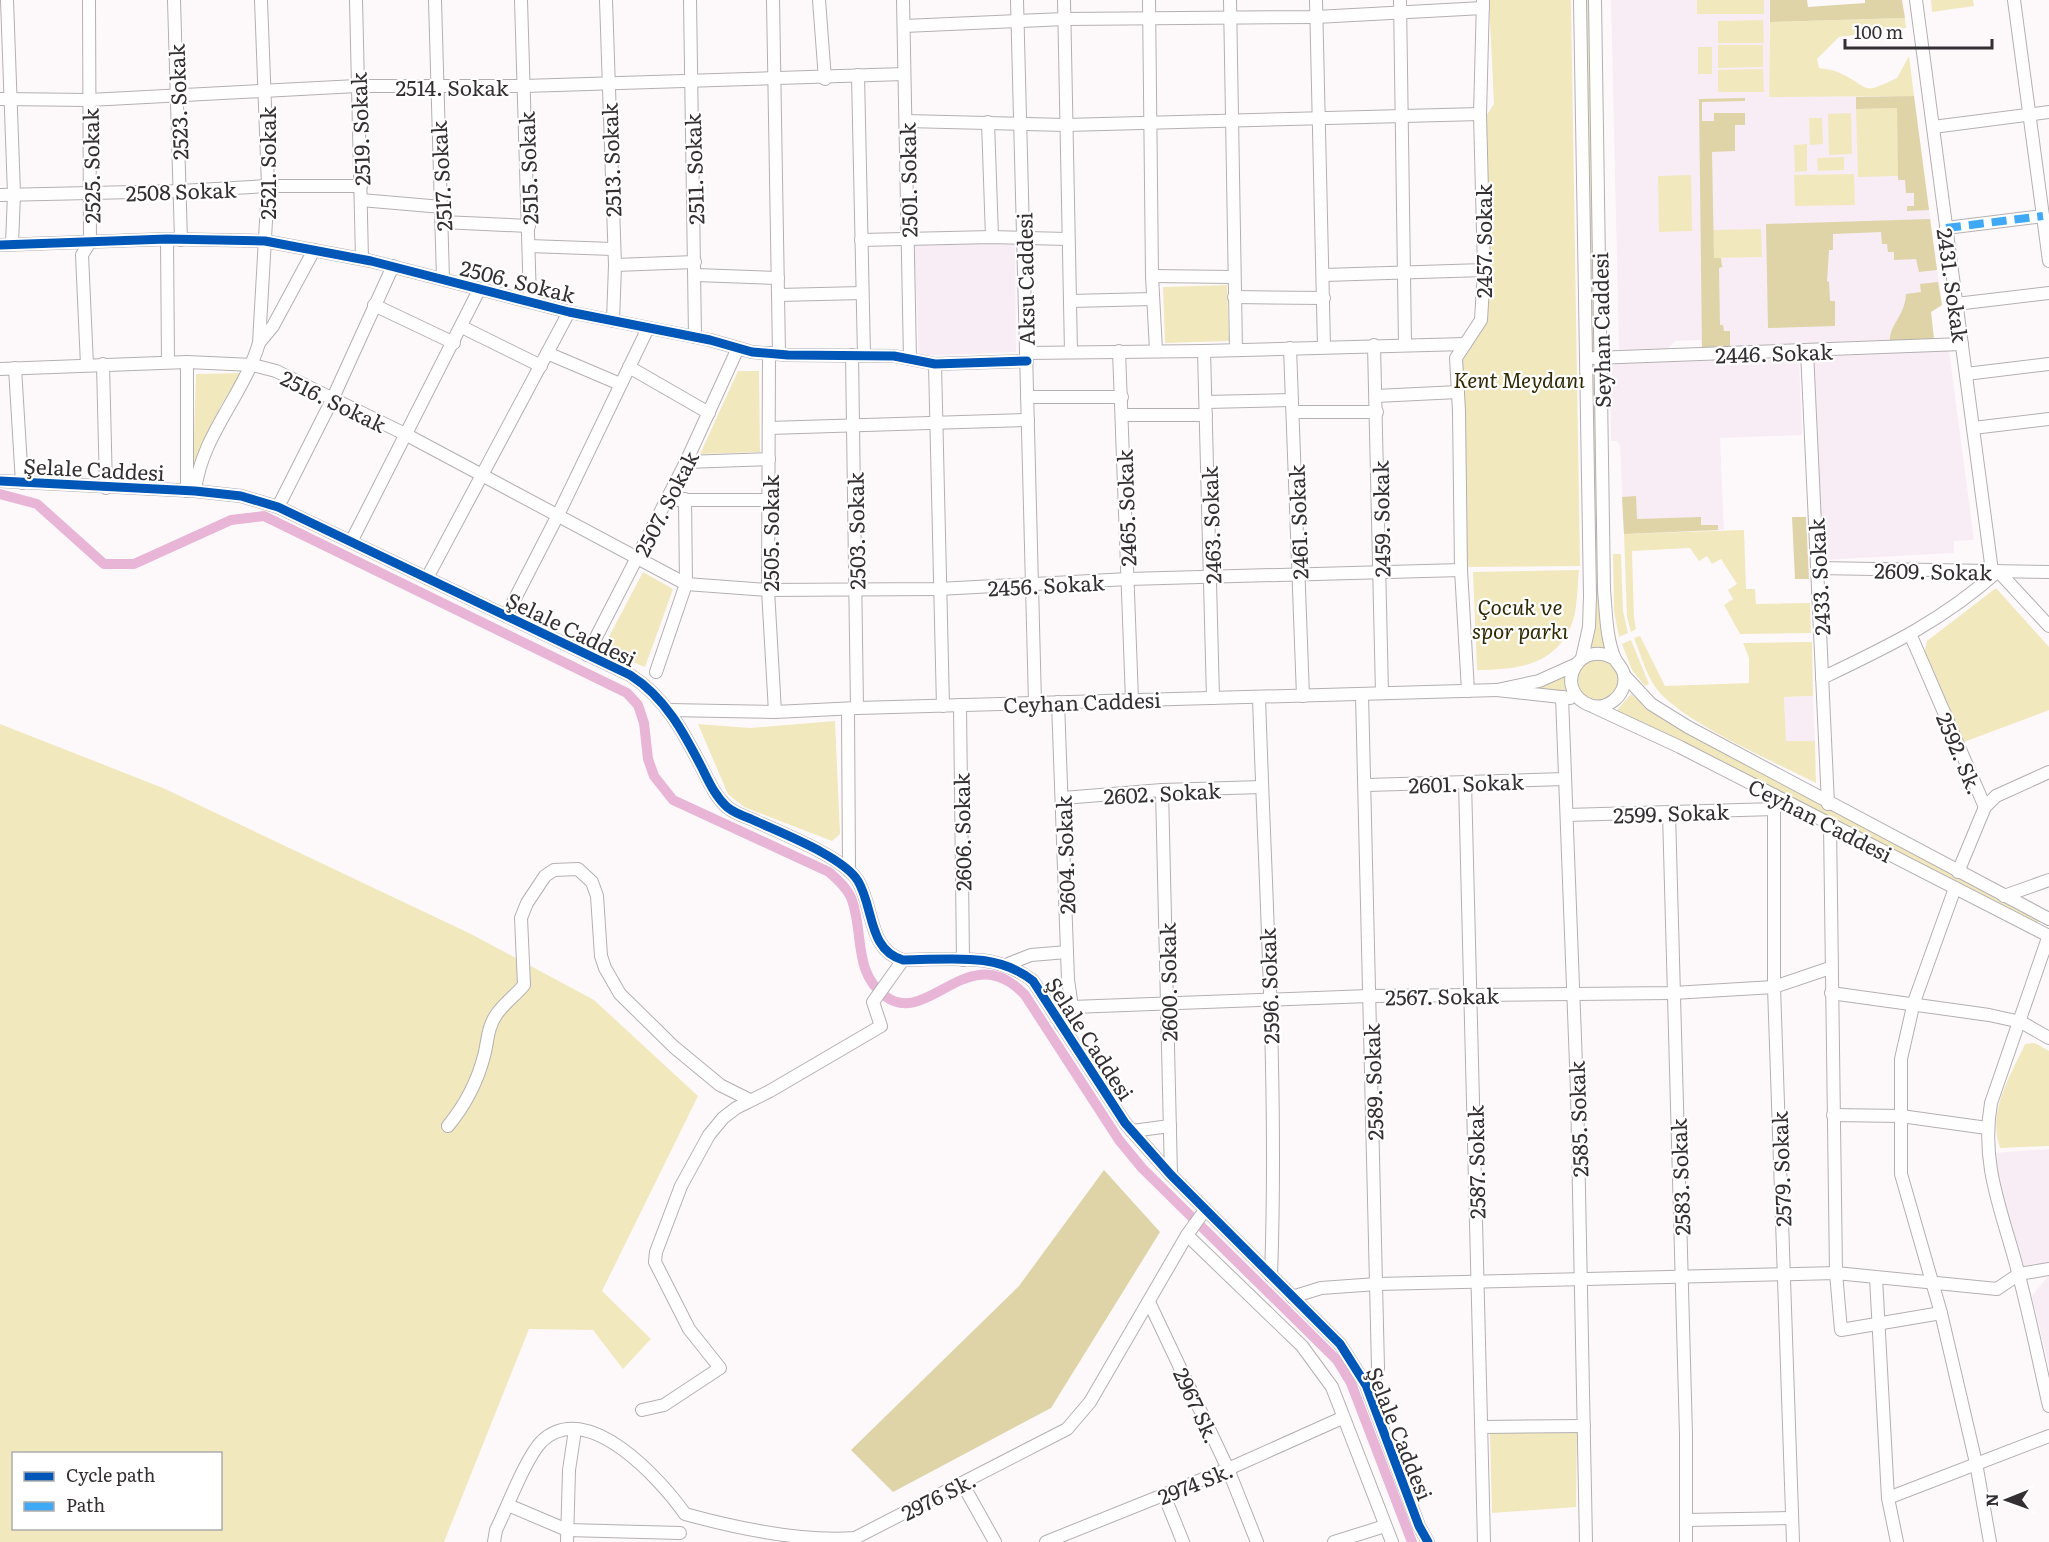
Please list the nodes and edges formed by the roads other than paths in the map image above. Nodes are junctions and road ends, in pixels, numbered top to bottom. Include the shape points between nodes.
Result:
1 (7, 0) edge
2 (88, 0) edge
3 (174, 0) edge
4 (261, 0) edge
5 (356, 0) edge
6 (435, 0) edge
7 (521, 0) edge
8 (606, 0) edge
9 (690, 0) edge
10 (773, 0) edge
11 (819, 0) edge
12 (903, 0) edge
13 (1017, 0) edge
14 (1064, 0) edge
15 (1149, 0) edge
16 (1230, 0) edge
17 (1316, 0) edge
18 (1580, 0) edge
19 (1595, 0) edge
20 (1916, 0) edge
21 (2014, 0) edge
22 (1483, 4) edge
23 (1401, 6) edge
24 (1316, 17) junction
25 (1231, 18) junction
26 (1065, 19) junction
27 (1149, 19) junction
28 (1018, 22) junction
29 (904, 26) junction
30 (904, 74) junction
31 (858, 75) junction
32 (825, 79) junction
33 (774, 80) junction
34 (690, 81) junction
35 (608, 82) junction
36 (357, 86) junction
37 (524, 86) junction
38 (436, 87) junction
39 (265, 89) junction
40 (177, 96) junction
41 (5, 99) edge
42 (89, 100) junction
43 (2049, 112) edge
44 (1480, 114) junction
45 (2030, 115) junction
46 (1402, 116) junction
47 (1319, 117) junction
48 (1232, 119) junction
49 (906, 121) junction
50 (988, 122) junction
51 (1150, 122) junction
52 (1020, 124) junction
53 (1066, 125) junction
54 (1933, 127) junction
55 (268, 186) junction
56 (361, 186) junction
57 (180, 191) junction
58 (92, 192) junction
59 (14, 194) junction
60 (0, 195) edge
61 (361, 200) junction
62 (442, 207) junction
63 (2043, 216) junction
64 (442, 222) junction
65 (529, 226) junction
66 (1946, 228) junction
67 (992, 237) junction
68 (1023, 237) junction
69 (908, 238) junction
70 (166, 239) junction
71 (1068, 239) junction
72 (181, 240) junction
73 (861, 240) junction
74 (265, 241) junction
75 (90, 242) junction
76 (6, 244) edge
77 (529, 246) junction
78 (613, 249) junction
79 (314, 250) junction
80 (362, 259) junction
81 (2049, 261) edge
82 (615, 265) junction
83 (393, 266) junction
84 (695, 268) junction
85 (1484, 270) junction
86 (1404, 273) junction
87 (1324, 275) junction
88 (1152, 276) junction
89 (1233, 277) junction
90 (778, 278) junction
91 (443, 279) junction
92 (479, 290) junction
93 (862, 293) junction
94 (2049, 293) edge
95 (778, 295) junction
96 (1234, 297) junction
97 (1324, 298) junction
98 (1153, 299) junction
99 (530, 301) junction
100 (1070, 301) junction
101 (1956, 304) junction
102 (374, 305) junction
103 (569, 312) junction
104 (613, 321) junction
105 (462, 327) junction
106 (648, 328) junction
107 (695, 337) junction
108 (259, 343) junction
109 (454, 343) junction
110 (1465, 344) junction
111 (1962, 344) junction
112 (1374, 345) junction
113 (1405, 345) junction
114 (1324, 347) junction
115 (738, 348) junction
116 (1290, 348) junction
117 (1156, 350) junction
118 (1236, 350) junction
119 (1119, 351) junction
120 (1204, 351) junction
121 (1807, 351) junction
122 (1071, 352) junction
123 (547, 353) junction
124 (774, 354) junction
125 (858, 355) junction
126 (1026, 357) junction
127 (1586, 358) junction
128 (1601, 358) junction
129 (910, 359) junction
130 (168, 362) junction
131 (187, 362) junction
132 (87, 364) junction
133 (103, 364) junction
134 (253, 364) junction
135 (935, 364) junction
136 (2049, 364) edge
137 (540, 366) junction
138 (628, 367) junction
139 (15, 368) junction
140 (0, 369) edge
141 (1966, 374) junction
142 (620, 384) junction
143 (1458, 392) junction
144 (1376, 396) junction
145 (1028, 397) junction
146 (1122, 397) junction
147 (332, 400) junction
148 (1293, 406) junction
149 (1206, 408) junction
150 (1377, 412) junction
151 (709, 413) junction
152 (1122, 415) junction
153 (2049, 419) edge
154 (1028, 420) junction
155 (936, 422) junction
156 (853, 425) junction
157 (769, 428) junction
158 (1973, 428) junction
159 (405, 434) junction
160 (769, 459) junction
161 (686, 462) junction
162 (483, 475) junction
163 (0, 481) edge
164 (22, 483) junction
165 (106, 488) junction
166 (191, 491) junction
167 (685, 499) junction
168 (666, 500) junction
169 (769, 500) junction
170 (278, 507) junction
171 (558, 515) junction
172 (352, 540) junction
173 (638, 556) junction
174 (1817, 568) junction
175 (1461, 570) junction
176 (1995, 571) junction
177 (1381, 572) junction
178 (2049, 572) edge
179 (1298, 574) junction
180 (1212, 577) junction
181 (427, 578) junction
182 (1128, 579) junction
183 (686, 584) junction
184 (1032, 586) junction
185 (938, 589) junction
186 (768, 590) junction
187 (856, 590) junction
188 (506, 616) junction
189 (2049, 626) edge
190 (1911, 636) junction
191 (586, 655) junction
192 (1615, 659) junction
193 (1580, 661) junction
194 (656, 672) dead end
195 (1624, 675) junction
196 (1822, 678) junction
197 (1497, 690) junction
198 (1468, 691) junction
199 (1382, 693) junction
200 (1362, 694) junction
201 (1303, 696) junction
202 (1259, 697) junction
203 (1562, 697) junction
204 (1213, 698) junction
205 (1132, 700) junction
206 (1058, 702) junction
207 (1035, 703) junction
208 (1586, 703) junction
209 (960, 705) junction
210 (943, 706) junction
211 (853, 708) junction
212 (668, 710) junction
213 (776, 712) junction
214 (2049, 772) edge
215 (1565, 779) junction
216 (1465, 782) junction
217 (1366, 785) junction
218 (1262, 787) junction
219 (1162, 790) junction
220 (1774, 795) junction
221 (1063, 798) junction
222 (1828, 804) junction
223 (1985, 807) junction
224 (1776, 809) junction
225 (1669, 813) junction
226 (1567, 815) junction
227 (1830, 824) junction
228 (849, 871) junction
229 (1958, 872) junction
230 (2049, 880) edge
231 (1955, 888) junction
232 (2004, 896) junction
233 (2049, 919) edge
234 (2049, 936) edge
235 (1067, 952) junction
236 (903, 960) junction
237 (963, 960) junction
238 (1008, 964) junction
239 (1830, 968) junction
240 (1774, 987) junction
241 (1673, 993) junction
242 (1831, 993) junction
243 (1573, 994) junction
244 (1470, 995) junction
245 (1369, 996) junction
246 (1269, 999) junction
247 (1914, 1002) junction
248 (1168, 1005) junction
249 (1072, 1007) junction
250 (2021, 1022) junction
251 (1061, 1025) junction
252 (2049, 1038) edge
253 (750, 1100) junction
254 (1833, 1115) junction
255 (1901, 1116) junction
256 (448, 1126) dead end
257 (1170, 1126) junction
258 (1987, 1128) junction
259 (1132, 1131) junction
260 (1171, 1175) junction
261 (1205, 1210) junction
262 (1187, 1235) junction
263 (2049, 1269) edge
264 (1836, 1273) junction
265 (2019, 1274) junction
266 (1271, 1276) junction
267 (1682, 1276) junction
268 (1784, 1276) junction
269 (1581, 1278) junction
270 (1876, 1278) junction
271 (1478, 1282) junction
272 (1377, 1284) junction
273 (1930, 1284) junction
274 (1292, 1297) junction
275 (1149, 1302) junction
276 (1941, 1313) junction
277 (1876, 1324) junction
278 (1370, 1396) junction
279 (2049, 1406) edge
280 (642, 1410) dead end
281 (1342, 1418) junction
282 (1584, 1426) junction
283 (1482, 1427) junction
284 (575, 1430) junction
285 (2049, 1436) edge
286 (1976, 1463) junction
287 (1228, 1469) junction
288 (962, 1483) junction
289 (1164, 1496) junction
290 (1888, 1498) junction
291 (508, 1505) junction
292 (685, 1514) junction
293 (1791, 1518) junction
294 (1686, 1520) junction
295 (1385, 1526) junction
296 (567, 1536) edge
297 (680, 1537) edge
298 (856, 1540) edge
299 (494, 1542) edge
300 (995, 1542) edge
301 (1047, 1542) edge
302 (1183, 1542) edge
303 (1257, 1542) edge
304 (1334, 1542) edge
305 (1392, 1542) edge
306 (1428, 1542) edge
307 (1484, 1542) edge
308 (1586, 1542) edge
309 (1686, 1542) edge
310 (1793, 1542) edge
311 (1897, 1542) edge
312 (1990, 1542) edge

1 - 41 street
2 - 42 street, 2525. Sokak
3 - 40 street, 2523. Sokak
4 - 39 street, 2521. Sokak
5 - 36 street, 2519. Sokak
6 - 38 street, 2517. Sokak
7 - 37 street, 2515. Sokak
8 - 35 street, 2513. Sokak
9 - 34 street, 2511. Sokak
10 - 33 street, 2505. Sokak
11 - 32 street
12 - 29 street, 2501. Sokak
13 - 28 street, Aksu Caddesi
14 - 26 street
15 - 27 street
16 - 25 street
17 - 24 street
18 - 127 street, Seyhan Caddesi
19 - 128 street, Seyhan Caddesi
20 - 54 street, 2431. Sokak
21 - 45 street
22 - 23 street
22 - 44 street, 2457. Sokak
23 - 24 street
23 - 46 street
24 - 25 street
24 - 47 street
25 - 27 street
25 - 48 street
26 - 27 street
26 - 28 street
26 - 53 street
27 - 51 street
28 - 29 street
28 - 52 street, Aksu Caddesi
29 - 30 street, 2501. Sokak
30 - 31 street, 2514. Sokak
30 - 49 street, 2501. Sokak
31 - 32 street, 2514. Sokak
31 - 73 street, 2503. Sokak
32 - 33 street, 2514. Sokak
33 - 34 street, 2514. Sokak
33 - 90 street, 2505. Sokak
34 - 35 street, 2514. Sokak
34 - 84 street, 2511. Sokak
35 - 37 street, 2514. Sokak
35 - 78 street, 2513. Sokak
36 - 38 street, 2514. Sokak
36 - 39 street, 2514. Sokak
36 - 56 street, 2519. Sokak
37 - 38 street, 2514. Sokak
37 - 65 street, 2515. Sokak
38 - 62 street, 2517. Sokak
39 - 40 street, 2514. Sokak
39 - 55 street, 2521. Sokak
40 - 42 street, 2514. Sokak
40 - 57 street, 2523. Sokak
41 - 42 street, 2514. Sokak
41 - 59 street
42 - 58 street, 2525. Sokak
43 - 45 street
44 - 46 street
44 - 85 street, 2457. Sokak
45 - 54 street
45 - 63 street
46 - 47 street
46 - 86 street
47 - 48 street
47 - 87 street
48 - 51 street
48 - 89 street
49 - 50 street
49 - 69 street, 2501. Sokak
50 - 52 street
50 - 67 street
51 - 53 street
51 - 88 street
52 - 53 street
52 - 68 street, Aksu Caddesi
53 - 71 street
54 - 66 street, 2431. Sokak
55 - 56 street, 2508 Sokak
55 - 57 street, 2508 Sokak
55 - 74 street, 2521. Sokak
56 - 61 street, 2519. Sokak
57 - 58 street, 2508 Sokak
57 - 72 street, 2523. Sokak
58 - 59 street, 2508 Sokak
58 - 75 street, 2525. Sokak
59 - 60 street, 2508 Sokak
59 - 76 street
61 - 62 street
61 - 80 street, 2519. Sokak
62 - 64 street, 2517. Sokak
63 - 66 street
63 - 81 street
64 - 65 street
64 - 91 street, 2517. Sokak
65 - 77 street, 2515. Sokak
66 - 101 street, 2431. Sokak
67 - 68 street
67 - 69 street
68 - 71 street
68 - 126 street, Aksu Caddesi
69 - 73 street
69 - 129 street, 2501. Sokak
70 - 72 street, 2506. Sokak
70 - 75 street, 2506. Sokak
70 - 130 street
71 - 100 street
72 - 74 street, 2506. Sokak
73 - 93 street, 2503. Sokak
74 - 79 street, 2506. Sokak
74 - 108 street, 2521. Sokak
75 - 76 street, 2506. Sokak
75 - 132 street, 2525. Sokak via 82,255
77 - 78 street
77 - 99 street, 2515. Sokak
78 - 82 street, 2513. Sokak
79 - 80 street, 2506. Sokak
79 - 108 street via 273,326
80 - 83 street, 2506. Sokak
82 - 84 street
82 - 104 street, 2513. Sokak
83 - 91 street, 2506. Sokak
83 - 102 street
84 - 90 street
84 - 107 street, 2511. Sokak
85 - 86 street
85 - 110 street, 2457. Sokak via 1481,320
86 - 87 street
86 - 113 street
87 - 97 street
88 - 89 street
88 - 98 street
89 - 96 street
90 - 95 street, 2505. Sokak
91 - 92 street, 2506. Sokak
92 - 99 street, 2506. Sokak
92 - 105 street
93 - 95 street
93 - 125 street, 2503. Sokak
94 - 101 street
95 - 124 street, 2505. Sokak
96 - 97 street
96 - 118 street
97 - 114 street
98 - 100 street
98 - 117 street
99 - 103 street, 2506. Sokak
100 - 122 street
101 - 111 street, 2431. Sokak
102 - 109 street
102 - 147 street
103 - 104 street, 2506. Sokak
103 - 123 street
104 - 106 street, 2506. Sokak
105 - 109 street
105 - 137 street
106 - 107 street, 2506. Sokak
106 - 138 street
107 - 115 street, 2506. Sokak
108 - 134 street, 2521. Sokak
109 - 159 street
110 - 113 street, 2506. Sokak
110 - 143 street, 2457. Sokak via 1456,358
111 - 121 street, 2446. Sokak
111 - 141 street, 2431. Sokak
112 - 113 street, 2506. Sokak
112 - 114 street, 2506. Sokak
112 - 144 street, 2459. Sokak
114 - 116 street, 2506. Sokak
115 - 124 street, 2506. Sokak
115 - 151 street, 2507. Sokak
116 - 118 street, 2506. Sokak
116 - 148 street, 2461. Sokak
117 - 119 street, 2506. Sokak
117 - 120 street, 2506. Sokak
118 - 120 street, 2506. Sokak
119 - 122 street, 2506. Sokak
119 - 146 street, 2465. Sokak
120 - 149 street, 2463. Sokak
121 - 128 street, 2446. Sokak
121 - 174 street, 2433. Sokak
122 - 126 street, 2506. Sokak
123 - 137 street
123 - 142 street
124 - 125 street, 2506. Sokak
124 - 157 street, 2505. Sokak
125 - 129 street, 2506. Sokak
125 - 156 street, 2503. Sokak
126 - 135 street, 2506. Sokak
126 - 145 street, Aksu Caddesi
127 - 128 street, 2446. Sokak
127 - 193 street, Seyhan Caddesi via 1590,610
128 - 192 street, Seyhan Caddesi via 1604,590
129 - 135 street, 2506. Sokak
130 - 131 street, 2516. Sokak
130 - 133 street, 2516. Sokak
131 - 134 street, 2516. Sokak
131 - 166 street
132 - 133 street, 2516. Sokak
132 - 139 street, 2516. Sokak
133 - 165 street
134 - 147 street, 2516. Sokak via 276,371
134 - 166 street, 2521. Sokak via 213,433
135 - 155 street
136 - 141 street
137 - 162 street
138 - 142 street
138 - 151 street
139 - 140 street, 2516. Sokak
139 - 164 street
141 - 158 street, 2431. Sokak
142 - 171 street
143 - 144 street
143 - 175 street, 2457. Sokak
144 - 150 street, 2459. Sokak
145 - 146 street
145 - 154 street, Aksu Caddesi
146 - 152 street, 2465. Sokak
147 - 159 street, 2516. Sokak
147 - 170 street
148 - 149 street
148 - 150 street
148 - 179 street, 2461. Sokak
149 - 152 street
149 - 180 street, 2463. Sokak
150 - 177 street, 2459. Sokak
151 - 161 street, 2507. Sokak
152 - 182 street, 2465. Sokak
153 - 158 street
154 - 155 street
154 - 184 street, Aksu Caddesi
155 - 156 street
155 - 185 street
156 - 157 street
156 - 187 street, 2503. Sokak
157 - 160 street, 2505. Sokak
158 - 176 street, 2431. Sokak
159 - 162 street, 2516. Sokak
159 - 172 street
160 - 161 street
160 - 169 street, 2505. Sokak
161 - 168 street, 2507. Sokak
162 - 171 street, 2516. Sokak
162 - 181 street
163 - 164 street, Şelale Caddesi
164 - 165 street, Şelale Caddesi
165 - 166 street, Şelale Caddesi
166 - 170 street, Şelale Caddesi via 241,496
167 - 168 street
167 - 169 street
167 - 183 street
168 - 173 street, 2507. Sokak
169 - 186 street, 2505. Sokak
170 - 172 street, Şelale Caddesi
171 - 173 street, 2516. Sokak
171 - 188 street
172 - 181 street, Şelale Caddesi
173 - 183 street, 2456. Sokak
173 - 191 street, 2507. Sokak
174 - 176 street, 2609. Sokak
174 - 196 street, 2433. Sokak
175 - 177 street, 2456. Sokak
175 - 198 street, 2457. Sokak
176 - 178 street, 2609. Sokak
176 - 189 street
176 - 190 street via 1970,596
177 - 179 street, 2456. Sokak
177 - 199 street, 2459. Sokak
179 - 180 street, 2456. Sokak
179 - 201 street, 2461. Sokak
180 - 182 street, 2456. Sokak
180 - 204 street, 2463. Sokak
181 - 188 street, Şelale Caddesi
182 - 184 street, 2456. Sokak
182 - 205 street, 2465. Sokak
183 - 186 street, 2456. Sokak
183 - 194 street
184 - 185 street, 2456. Sokak
184 - 207 street, Aksu Caddesi
185 - 187 street, 2456. Sokak
185 - 210 street
186 - 187 street, 2456. Sokak
186 - 213 street, 2505. Sokak
187 - 211 street, 2503. Sokak
188 - 191 street, Şelale Caddesi
190 - 196 street
190 - 223 street, 2592. Sk.
191 - 212 street, Şelale Caddesi via 650,687
192 - 193 street via 1598,653
192 - 195 street
193 - 197 street, Ceyhan Caddesi via 1539,681
193 - 208 street via 1571,680
195 - 208 street via 1622,692 1616,699 1608,704
195 - 222 street, Ceyhan Caddesi via 1661,711
196 - 222 street, 2433. Sokak
197 - 198 street, Ceyhan Caddesi
197 - 203 street, Ceyhan Caddesi
198 - 199 street, Ceyhan Caddesi
199 - 200 street, Ceyhan Caddesi
200 - 201 street, Ceyhan Caddesi
200 - 217 street, 2589. Sokak
201 - 202 street, Ceyhan Caddesi
202 - 204 street, Ceyhan Caddesi
202 - 218 street, 2596. Sokak
203 - 208 street, Ceyhan Caddesi
203 - 215 street, 2585. Sokak
204 - 205 street, Ceyhan Caddesi
205 - 206 street, Ceyhan Caddesi
206 - 207 street, Ceyhan Caddesi
206 - 221 street, 2604. Sokak
207 - 209 street, Ceyhan Caddesi
208 - 220 street, Ceyhan Caddesi
209 - 210 street, Ceyhan Caddesi
209 - 237 street, 2606. Sokak
210 - 211 street, Ceyhan Caddesi
211 - 213 street, Ceyhan Caddesi
211 - 228 street, 2503. Sokak
212 - 213 street, Ceyhan Caddesi
212 - 228 street, Şelale Caddesi via 708,782 728,808 815,849
214 - 223 street via 1996,796
215 - 216 street, 2601. Sokak
215 - 226 street, 2585. Sokak
216 - 217 street, 2601. Sokak
216 - 244 street, 2587. Sokak
217 - 245 street, 2589. Sokak
218 - 219 street, 2602. Sokak
218 - 246 street, 2596. Sokak
219 - 221 street, 2602. Sokak
219 - 248 street, 2600. Sokak
220 - 224 street, 2579. Sokak
220 - 227 street, Ceyhan Caddesi
221 - 235 street, 2604. Sokak
222 - 229 street, Ceyhan Caddesi
223 - 229 street, 2592. Sk.
224 - 225 street, 2599. Sokak
224 - 240 street, 2579. Sokak
225 - 226 street, 2599. Sokak
225 - 241 street, 2583. Sokak
226 - 243 street, 2585. Sokak
227 - 231 street, Ceyhan Caddesi
227 - 239 street
228 - 236 street, Şelale Caddesi via 857,880 881,947 890,956
229 - 232 street, Ceyhan Caddesi
230 - 232 street
231 - 234 street, Ceyhan Caddesi
231 - 247 street
232 - 233 street, Ceyhan Caddesi
234 - 250 street
235 - 238 street via 1031,955
235 - 249 street, 2604. Sokak
236 - 237 street, Şelale Caddesi
236 - 253 street via 873,1002 881,1026
237 - 238 street, Şelale Caddesi
238 - 251 street, Şelale Caddesi via 1033,981
239 - 240 street, 2567. Sokak
239 - 242 street
240 - 241 street, 2567. Sokak
240 - 268 street, 2579. Sokak
241 - 243 street, 2567. Sokak
241 - 267 street, 2583. Sokak
242 - 247 street
242 - 254 street
243 - 244 street, 2567. Sokak
243 - 269 street, 2585. Sokak
244 - 245 street, 2567. Sokak
244 - 271 street, 2587. Sokak
245 - 246 street, 2567. Sokak
245 - 272 street, 2589. Sokak
246 - 248 street, 2567. Sokak
246 - 266 street, 2596. Sokak
247 - 250 street
247 - 255 street via 1901,1059
248 - 249 street, 2567. Sokak
248 - 257 street, 2600. Sokak
249 - 251 street
250 - 252 street
250 - 258 street via 1997,1083
251 - 259 street, Şelale Caddesi
253 - 256 street via 711,1077 674,1047 620,994 601,956 597,896 592,882 578,869 566,868 545,876 527,903 521,918 524,985 496,1014 487,1034 476,1085
253 - 280 street via 723,1118 709,1135 681,1186 656,1252 655,1262 689,1329 720,1368 664,1405
254 - 255 street
254 - 264 street
255 - 258 street
255 - 273 street via 1901,1174
257 - 259 street
257 - 260 street, 2600. Sokak
258 - 265 street via 1990,1178
259 - 260 street, Şelale Caddesi
260 - 261 street, Şelale Caddesi
261 - 262 street, 2976 Sk.
261 - 266 street, Şelale Caddesi
262 - 275 street, 2976 Sk.
262 - 281 street via 1302,1346 1332,1387
263 - 265 street
264 - 268 street
264 - 270 street
264 - 277 street via 1841,1330
265 - 273 street via 1997,1289
265 - 279 street
266 - 274 street, Şelale Caddesi
267 - 268 street
267 - 269 street
267 - 294 street, 2583. Sokak
268 - 293 street, 2579. Sokak
269 - 271 street
269 - 282 street, 2585. Sokak
270 - 273 street
270 - 277 street
271 - 272 street
271 - 283 street, 2587. Sokak
272 - 274 street via 1321,1288
272 - 278 street, 2589. Sokak via 1378,1368
273 - 276 street
274 - 278 street, Şelale Caddesi via 1340,1344
275 - 287 street, 2967 Sk.
275 - 288 street, 2976 Sk. via 1090,1402 1066,1429
276 - 277 street
276 - 286 street
277 - 290 street
278 - 306 street, Şelale Caddesi
281 - 287 street, 2974 Sk.
281 - 295 street
282 - 283 street
282 - 308 street, 2585. Sokak
283 - 307 street, 2587. Sokak
284 - 291 street via 554,1433 539,1444
284 - 292 street via 605,1437 633,1455
284 - 296 street
285 - 286 street
286 - 290 street
286 - 312 street
287 - 289 street, 2974 Sk.
287 - 303 street, 2967 Sk.
288 - 298 street, 2976 Sk.
288 - 300 street
289 - 301 street, 2974 Sk.
289 - 302 street
290 - 311 street
291 - 296 street
291 - 299 street
292 - 297 street
292 - 298 street, 2976 Sk. via 774,1535
293 - 294 street
293 - 310 street, 2579. Sokak
294 - 309 street, 2583. Sokak
295 - 304 street
295 - 305 street
296 - 297 street

